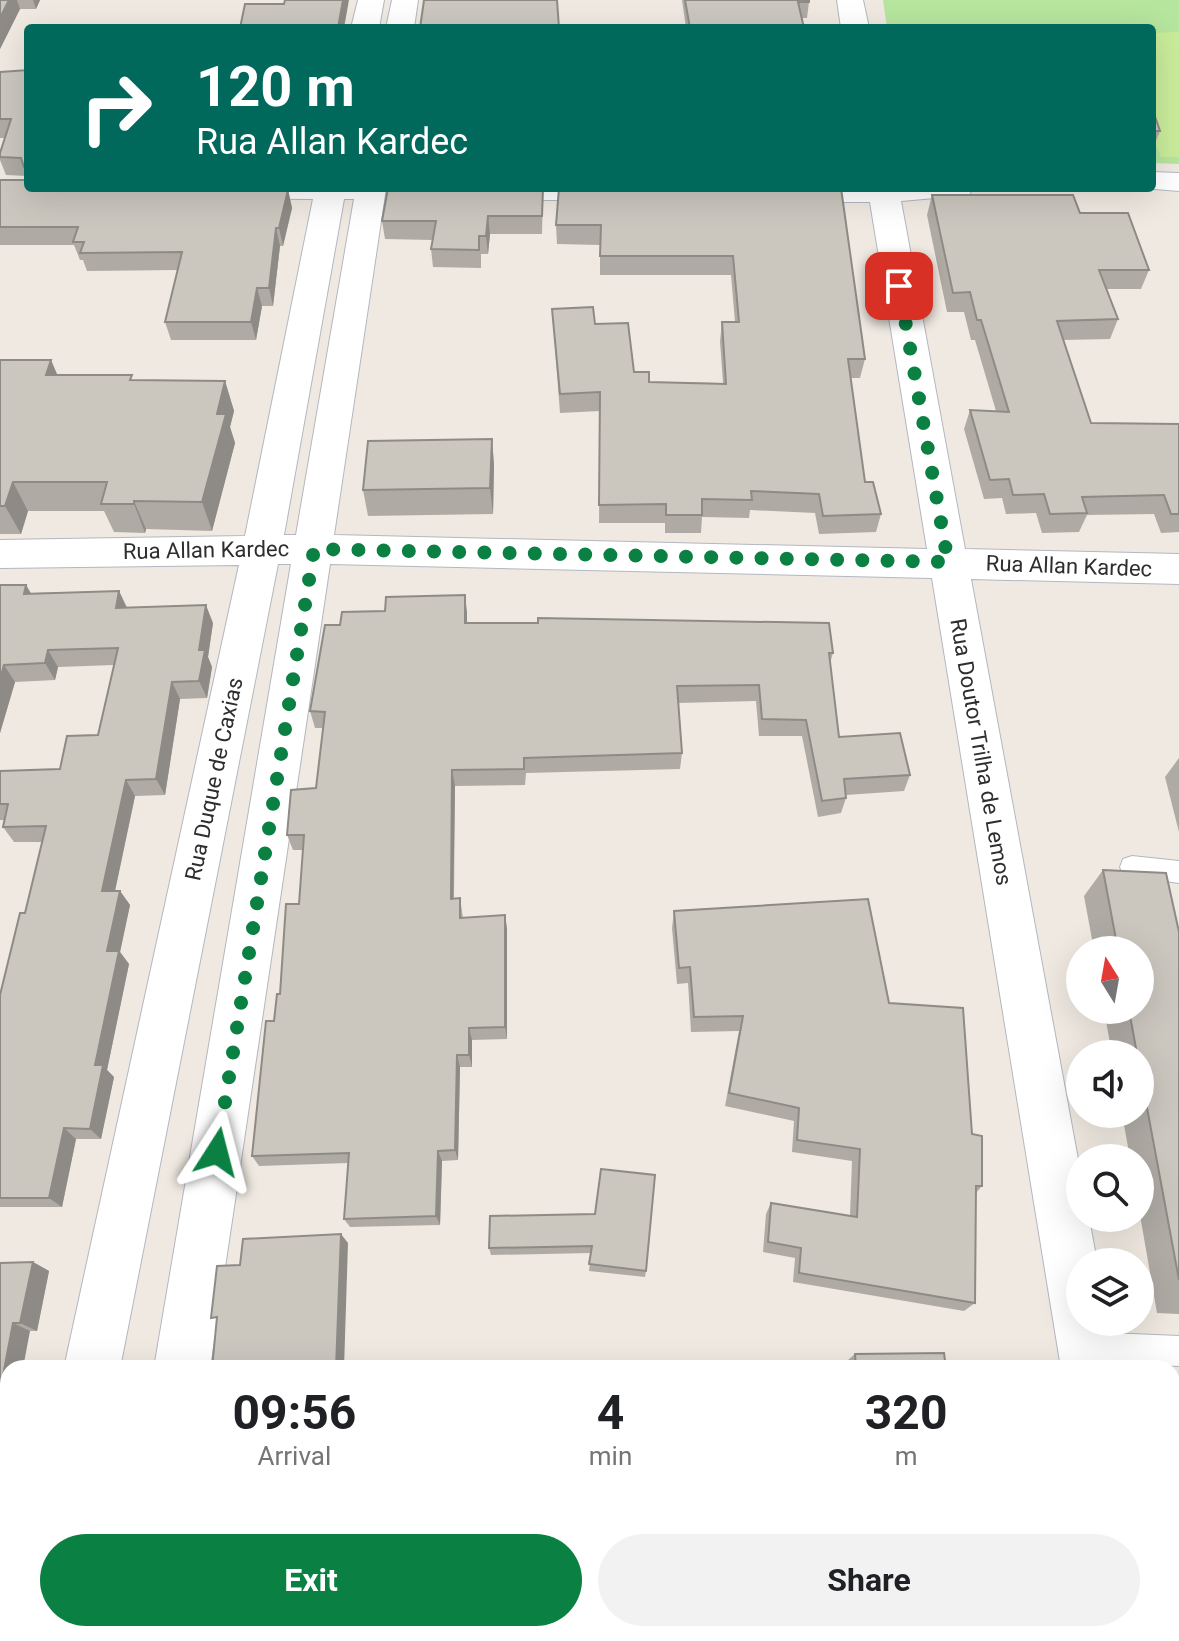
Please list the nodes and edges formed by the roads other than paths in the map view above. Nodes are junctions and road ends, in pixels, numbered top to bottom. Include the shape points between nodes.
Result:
1 (371, 0) edge
2 (405, 0) edge
3 (850, 0) edge
4 (366, 24) edge
5 (401, 24) edge
6 (854, 24) edge
7 (1156, 181) edge
8 (1179, 182) edge
9 (360, 192) edge
10 (361, 192) edge
11 (883, 192) edge
12 (296, 370) junction
13 (342, 373) junction
14 (262, 549) junction
15 (314, 549) junction
16 (0, 554) edge
17 (948, 562) junction
18 (1179, 569) edge
19 (1132, 867) dead end
20 (1179, 872) edge
21 (242, 998) junction
22 (167, 1004) junction
23 (1084, 1338) edge
24 (1179, 1351) edge
25 (94, 1360) edge
26 (183, 1360) edge

1 - 4 street
2 - 5 street
3 - 6 street
7 - 8 street
9 - 12 street, Rua Duque de Caxias
10 - 13 street
11 - 17 street, Rua Doutor Trilha de Lemos
12 - 13 street
12 - 14 street, Rua Duque de Caxias
13 - 15 street
14 - 15 street, Rua Allan Kardec
14 - 16 street, Rua Allan Kardec
14 - 22 street, Rua Duque de Caxias
15 - 17 street, Rua Allan Kardec
15 - 21 street
17 - 18 street, Rua Allan Kardec
17 - 23 street, Rua Doutor Trilha de Lemos
19 - 20 lane
21 - 22 street
21 - 26 street
22 - 25 street, Rua Duque de Caxias
23 - 24 lane

